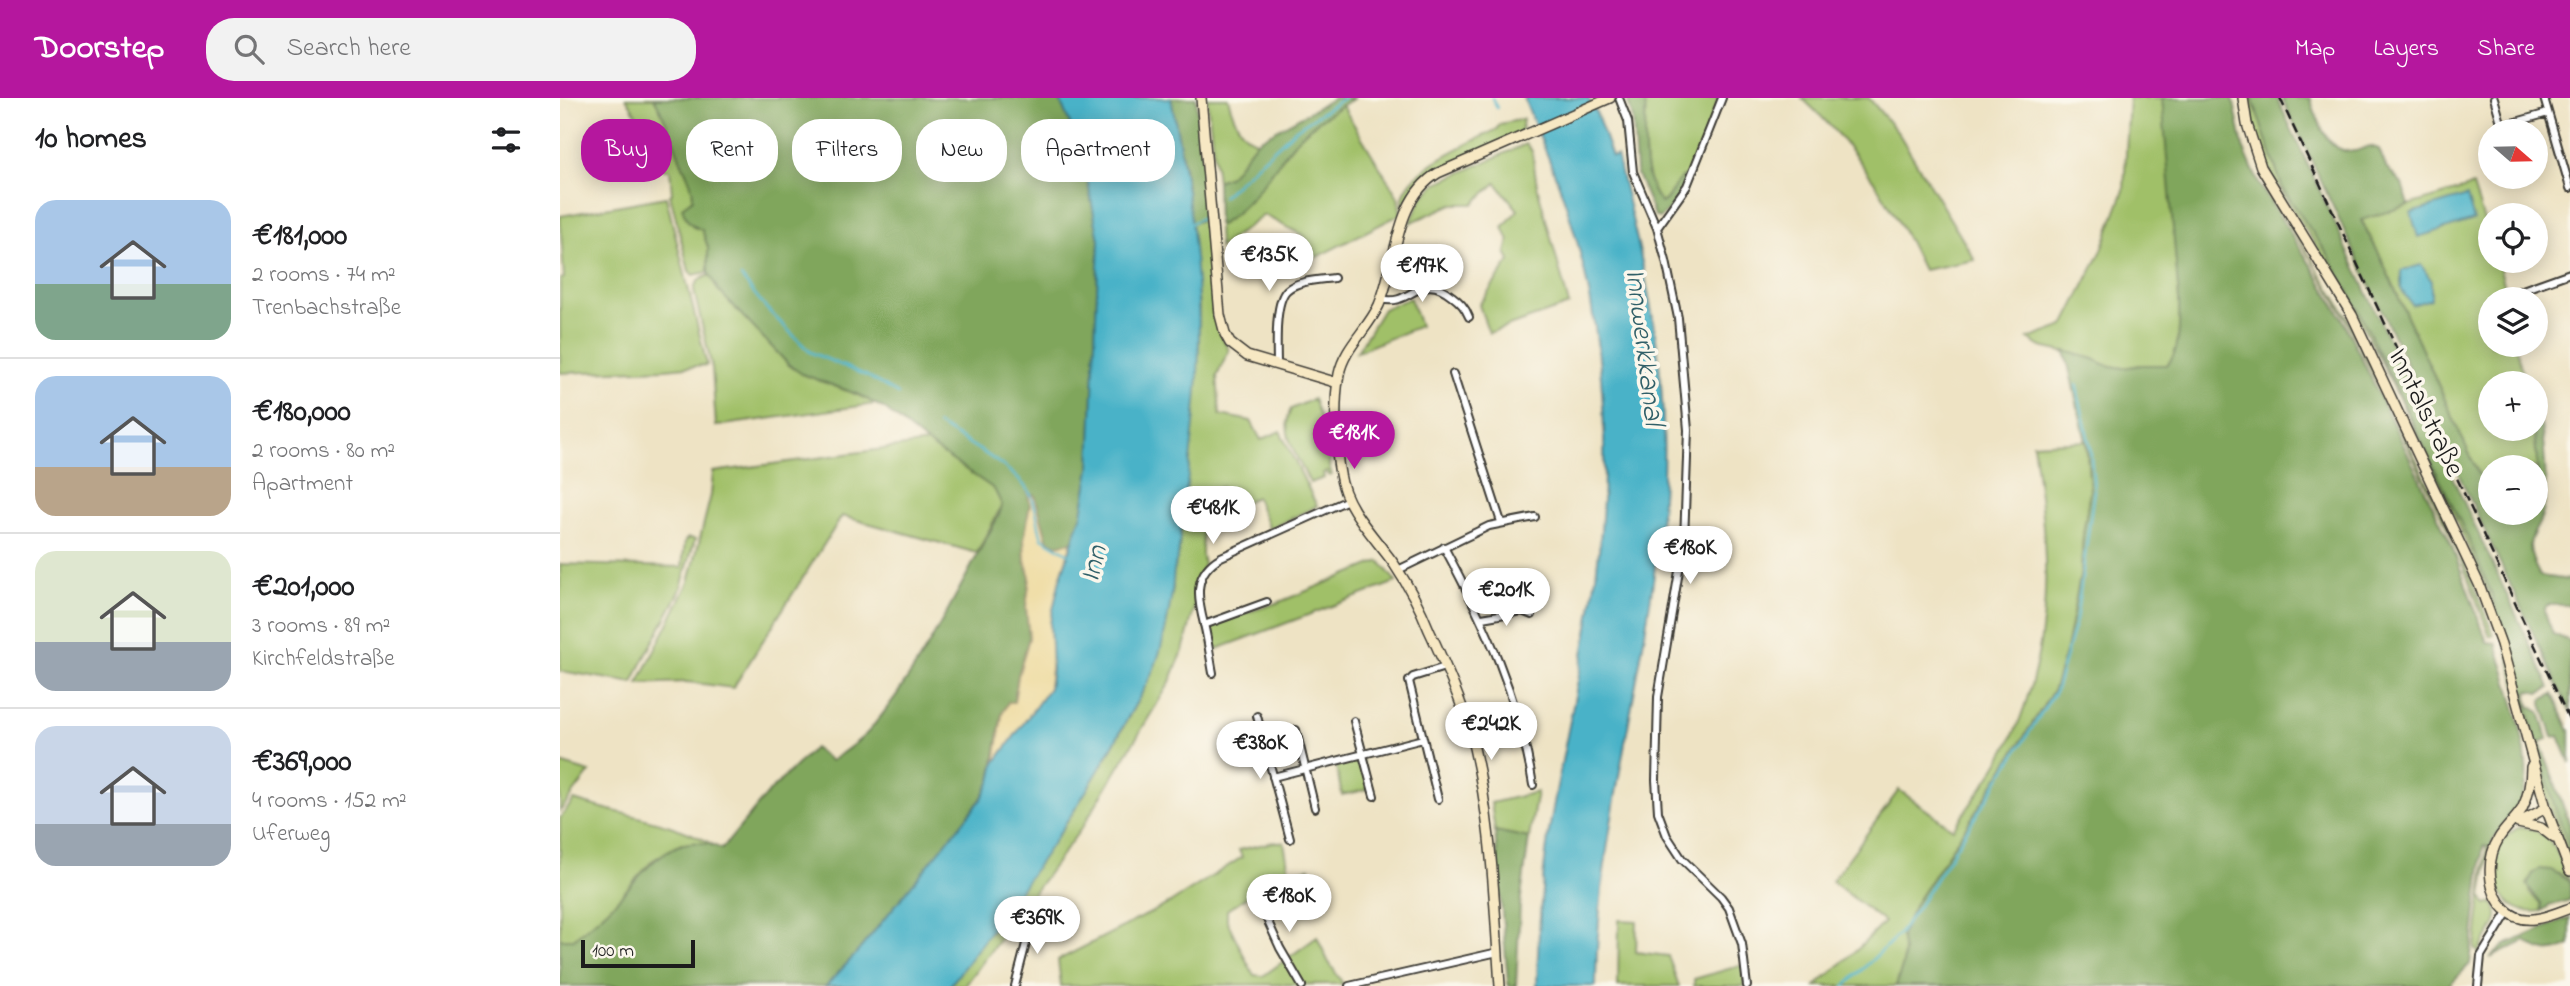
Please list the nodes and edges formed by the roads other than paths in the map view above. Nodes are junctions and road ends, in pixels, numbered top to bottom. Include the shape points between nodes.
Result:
1 (1201, 98) edge
2 (1619, 98) edge
3 (1722, 98) edge
4 (2243, 98) edge
5 (2494, 98) edge
6 (2544, 98) edge
7 (1607, 100) edge
8 (2548, 113) junction
9 (2570, 188) edge
10 (1657, 228) junction
11 (2570, 273) edge
12 (1334, 278) dead end
13 (2531, 287) edge
14 (1381, 299) junction
15 (1469, 317) dead end
16 (1277, 365) junction
17 (1453, 374) dead end
18 (1338, 383) junction
19 (1348, 500) junction
20 (1535, 517) dead end
21 (1501, 522) junction
22 (1444, 547) junction
23 (1398, 570) junction
24 (1267, 602) dead end
25 (1532, 615) dead end
26 (1482, 618) junction
27 (1204, 625) junction
28 (1445, 667) junction
29 (1213, 673) dead end
30 (1257, 716) dead end
31 (1354, 721) dead end
32 (1296, 730) dead end
33 (1423, 739) junction
34 (1363, 754) junction
35 (2531, 758) junction
36 (1305, 768) junction
37 (1273, 777) junction
38 (1533, 785) dead end
39 (1374, 796) dead end
40 (1438, 799) dead end
41 (1315, 808) dead end
42 (2546, 808) junction
43 (2518, 823) junction
44 (2506, 830) junction
45 (1290, 839) dead end
46 (2558, 842) junction
47 (2570, 871) edge
48 (1255, 893) dead end
49 (2570, 908) edge
50 (2508, 912) junction
51 (1036, 916) dead end
52 (1498, 952) junction
53 (1015, 986) edge
54 (1302, 986) edge
55 (1349, 986) edge
56 (1500, 986) edge
57 (1747, 986) edge
58 (2478, 986) edge

1 - 16 street via 1223,327 1237,350
2 - 10 street via 1628,121 1633,172
3 - 10 street via 1687,186
4 - 35 street, Inntalstraße via 2261,167 2352,314 2460,540 2501,644
5 - 8 street via 2502,126
6 - 8 street
7 - 14 street via 1438,173 1425,183 1409,206
8 - 9 street
10 - 57 street via 1678,318 1688,430 1684,541 1658,697 1657,812 1682,859 1729,908 1742,944
11 - 13 street
12 - 16 street via 1302,283 1283,296
14 - 15 street via 1395,300 1438,285 1462,303
14 - 18 street via 1343,361
16 - 18 street
17 - 21 street
18 - 19 street via 1339,468
19 - 23 street
19 - 27 street via 1213,562 1204,573 1199,593
20 - 21 street
21 - 22 street
22 - 23 street
22 - 26 street
23 - 28 street
24 - 27 street
25 - 26 street via 1522,611
26 - 38 street via 1514,697
27 - 29 street
28 - 33 street via 1409,681
28 - 52 street via 1471,736 1487,824
30 - 37 street
31 - 34 street
32 - 36 street
33 - 34 street
33 - 40 street
34 - 36 street
34 - 39 street
35 - 42 street, Inntalstraße
35 - 44 street via 2528,795
36 - 37 street
36 - 41 street
37 - 45 street
42 - 43 street
42 - 46 street, Inntalstraße
43 - 44 street
43 - 46 street via 2544,829
44 - 50 street via 2493,852 2491,878 2496,896
46 - 47 street, Inntalstraße
48 - 54 street
49 - 50 street via 2537,919
50 - 58 street via 2481,956
51 - 53 street
52 - 55 street
52 - 56 street

